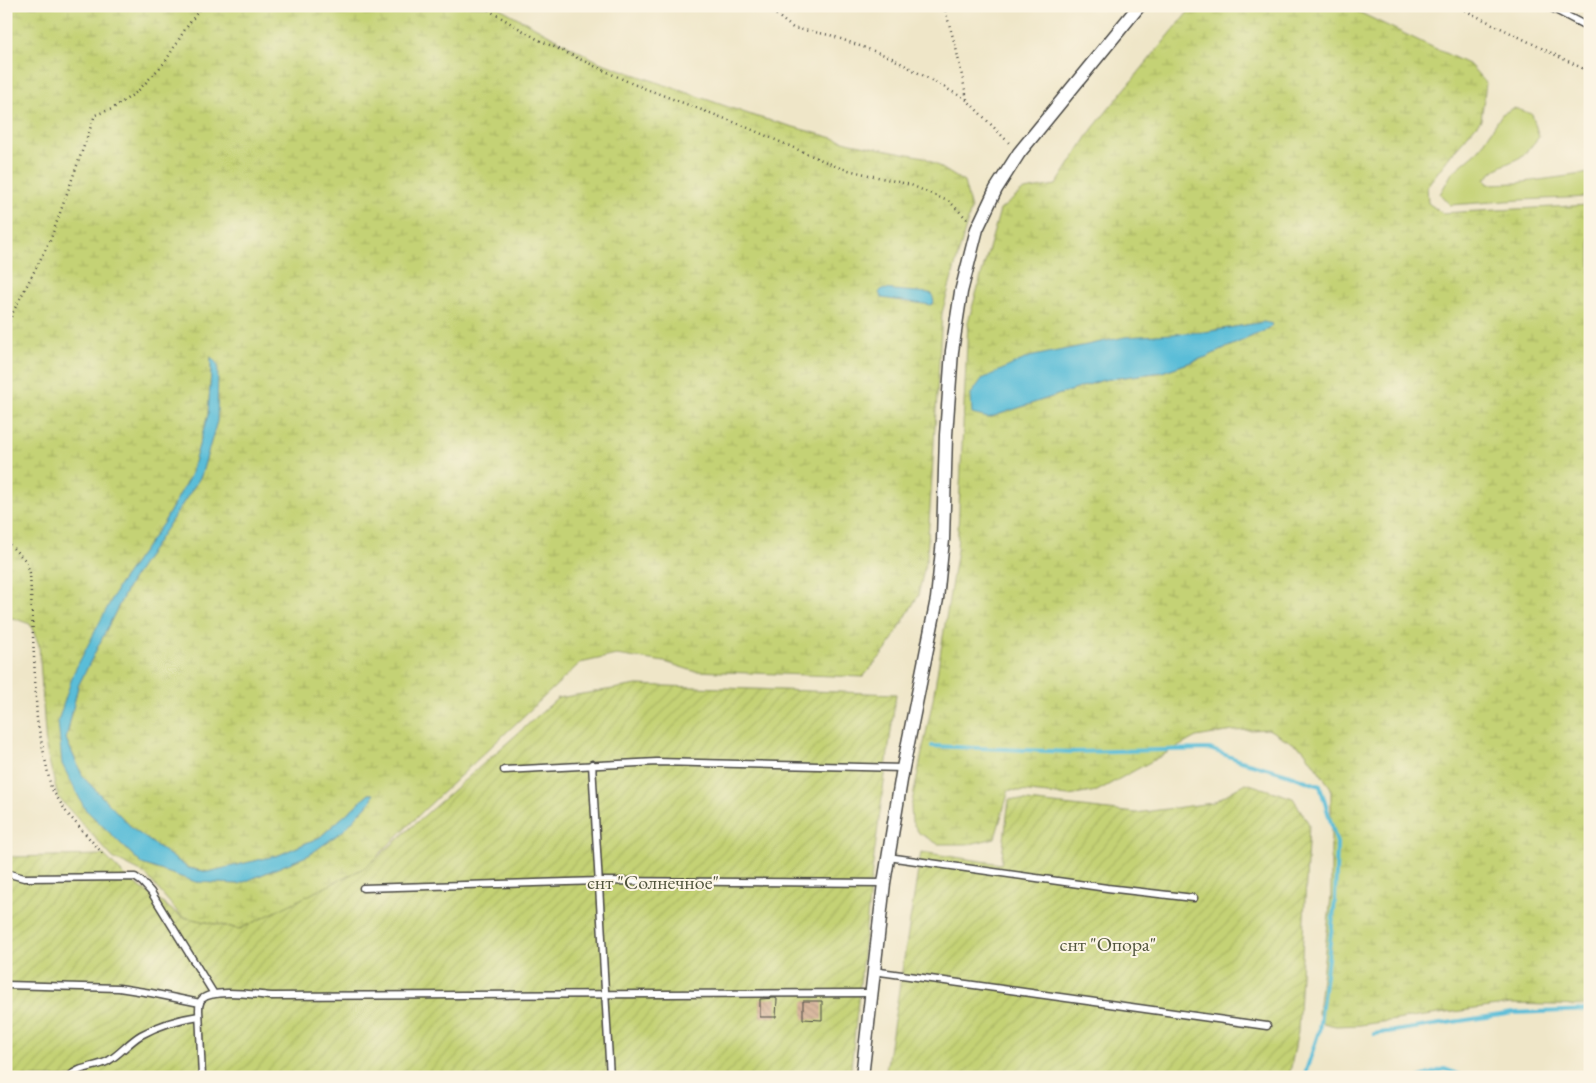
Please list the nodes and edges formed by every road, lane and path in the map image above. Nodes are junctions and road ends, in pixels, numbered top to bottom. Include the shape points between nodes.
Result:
1 (202, 6) edge
2 (485, 6) edge
3 (772, 6) edge
4 (944, 6) edge
5 (1139, 6) edge
6 (1456, 6) edge
7 (1548, 6) edge
8 (1590, 28) edge
9 (1590, 72) edge
10 (967, 100) junction
11 (1019, 153) junction
12 (978, 229) junction
13 (6, 331) edge
14 (6, 541) edge
15 (592, 764) junction
16 (903, 768) junction
17 (504, 770) dead end
18 (104, 855) dead end
19 (888, 857) junction
20 (6, 873) edge
21 (600, 881) junction
22 (884, 883) junction
23 (363, 888) dead end
24 (1194, 898) dead end
25 (873, 971) junction
26 (6, 985) edge
27 (607, 993) junction
28 (871, 993) junction
29 (214, 994) junction
30 (200, 1003) junction
31 (199, 1016) junction
32 (1267, 1026) dead end
33 (69, 1077) edge
34 (202, 1077) edge
35 (610, 1077) edge
36 (862, 1077) edge

1 - 13 path via 165,62 137,92 112,109 95,115 50,242
2 - 12 path via 537,39 633,84 739,124 840,168 911,185 950,202
3 - 10 path via 774,13 793,28 830,35 890,57
4 - 10 path
5 - 11 street
6 - 9 path
7 - 8 lane
10 - 11 path
11 - 12 street via 996,188
12 - 16 street via 960,292 952,351 937,599
14 - 18 path via 26,561 30,573 37,720 51,788 68,814
15 - 16 lane via 656,762
15 - 17 lane
15 - 21 lane
16 - 19 street
19 - 22 street
19 - 24 lane
20 - 29 lane via 24,878 135,877 151,892
21 - 22 lane
21 - 23 lane
21 - 27 lane
22 - 25 street
25 - 28 street
25 - 32 lane
26 - 30 lane via 119,988
27 - 28 lane
27 - 29 lane
27 - 35 lane
28 - 36 street
29 - 30 lane via 203,998
30 - 31 lane
31 - 33 lane via 180,1018 141,1035 108,1061 81,1069
31 - 34 lane

